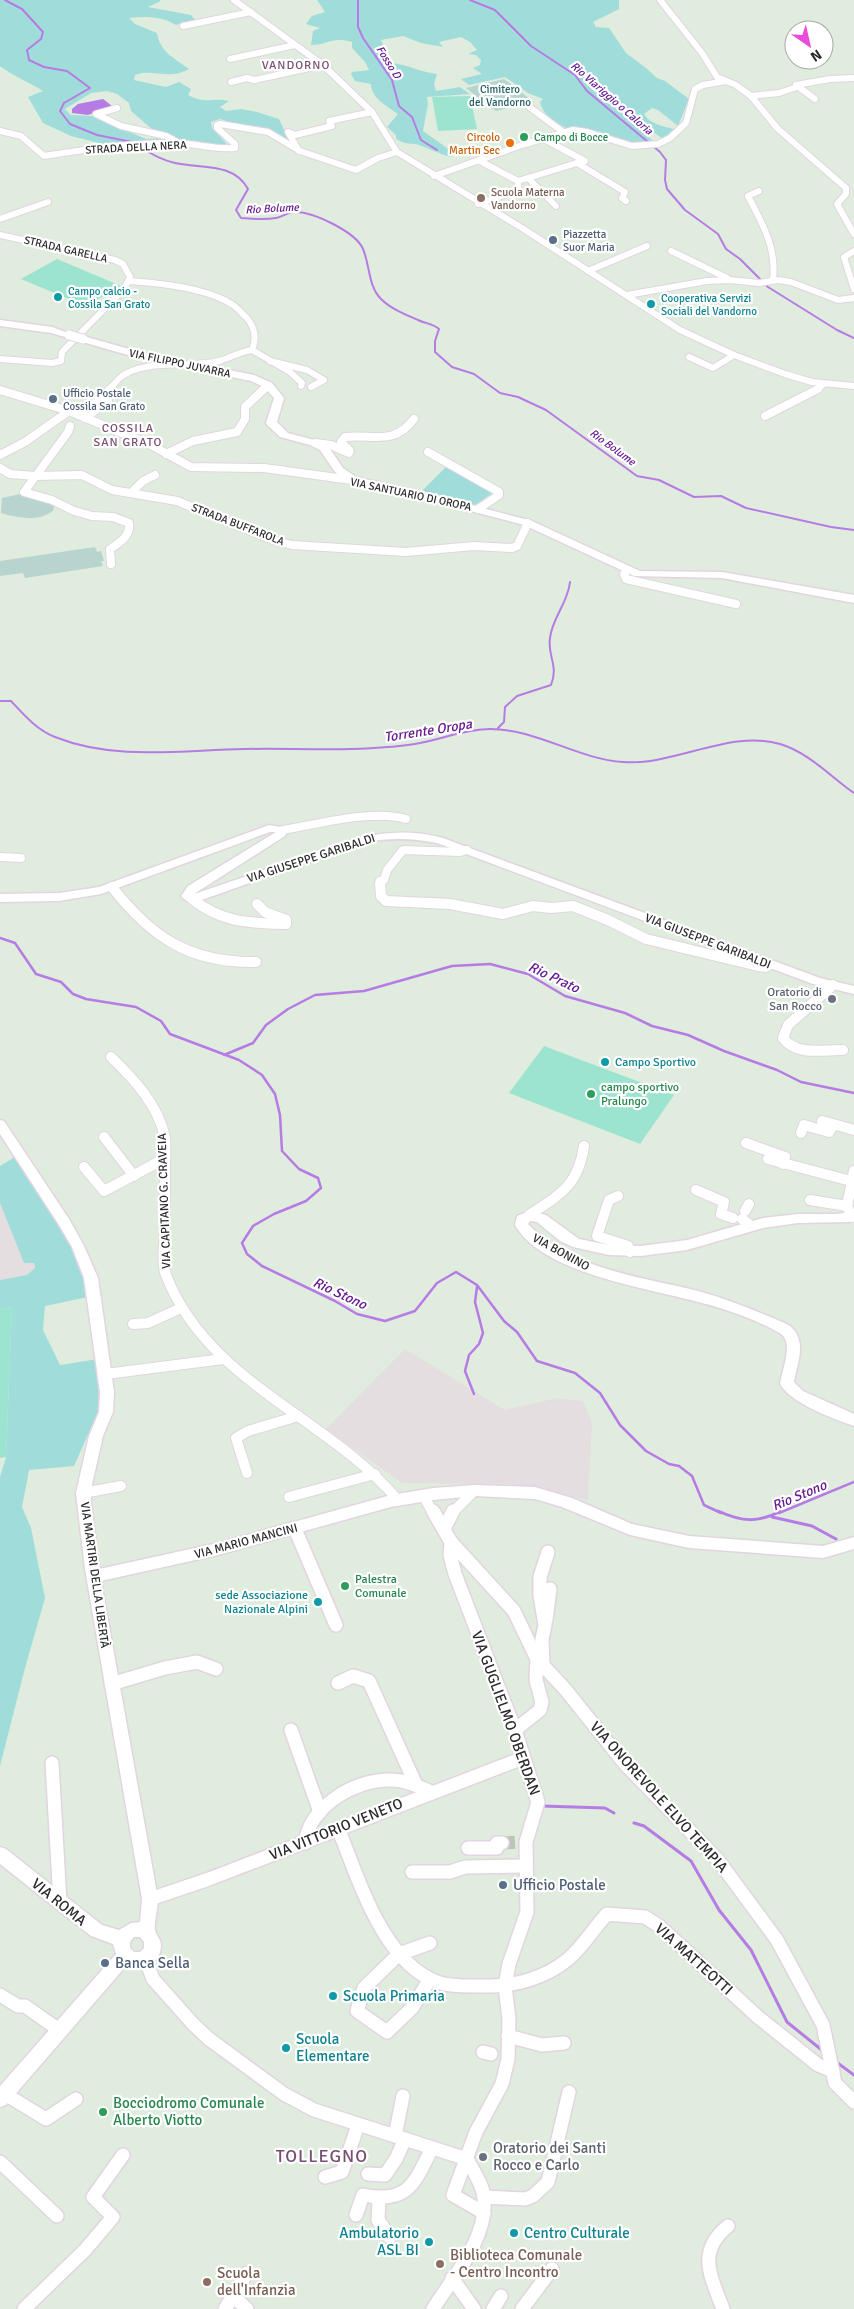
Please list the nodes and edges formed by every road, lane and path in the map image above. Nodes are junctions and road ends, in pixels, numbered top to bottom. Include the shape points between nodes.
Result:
1 (234, 0) edge
2 (660, 0) edge
3 (251, 12) junction
4 (183, 26) dead end
5 (295, 45) junction
6 (230, 58) dead end
7 (323, 65) junction
8 (854, 78) edge
9 (726, 81) junction
10 (231, 82) dead end
11 (797, 87) junction
12 (751, 96) junction
13 (815, 99) dead end
14 (528, 106) dead end
15 (117, 108) dead end
16 (372, 112) junction
17 (0, 130) edge
18 (563, 132) junction
19 (542, 138) junction
20 (180, 143) junction
21 (300, 151) junction
22 (397, 152) junction
23 (480, 161) junction
24 (577, 163) junction
25 (434, 176) junction
26 (528, 178) junction
27 (518, 181) junction
28 (759, 191) dead end
29 (846, 194) junction
30 (854, 194) edge
31 (626, 201) dead end
32 (48, 202) dead end
33 (478, 204) junction
34 (556, 206) dead end
35 (2, 216) edge
36 (854, 234) edge
37 (0, 235) edge
38 (647, 246) dead end
39 (672, 251) dead end
40 (854, 251) edge
41 (588, 271) junction
42 (730, 280) junction
43 (129, 281) junction
44 (771, 281) junction
45 (854, 289) edge
46 (627, 295) junction
47 (854, 298) edge
48 (0, 323) edge
49 (252, 350) junction
50 (734, 355) junction
51 (689, 357) dead end
52 (0, 359) edge
53 (270, 361) junction
54 (174, 364) junction
55 (824, 384) junction
56 (268, 385) junction
57 (301, 386) dead end
58 (311, 387) dead end
59 (852, 387) edge
60 (0, 390) edge
61 (69, 411) junction
62 (82, 416) junction
63 (766, 416) dead end
64 (414, 420) dead end
65 (70, 426) dead end
66 (315, 444) junction
67 (428, 452) dead end
68 (166, 454) junction
69 (0, 455) edge
70 (0, 468) edge
71 (155, 475) dead end
72 (35, 476) junction
73 (352, 480) junction
74 (131, 493) junction
75 (478, 509) junction
76 (528, 523) junction
77 (111, 564) dead end
78 (626, 571) junction
79 (854, 599) edge
80 (736, 604) dead end
81 (406, 819) dead end
82 (283, 830) junction
83 (467, 850) junction
84 (0, 856) edge
85 (21, 858) dead end
86 (112, 887) junction
87 (0, 898) edge
88 (192, 899) junction
89 (257, 904) dead end
90 (256, 962) dead end
91 (769, 964) junction
92 (833, 985) junction
93 (854, 990) edge
94 (843, 1050) dead end
95 (112, 1057) dead end
96 (822, 1121) dead end
97 (0, 1124) edge
98 (833, 1126) junction
99 (847, 1131) edge
100 (801, 1133) dead end
101 (104, 1137) dead end
102 (746, 1143) dead end
103 (584, 1146) dead end
104 (164, 1159) junction
105 (768, 1159) dead end
106 (783, 1164) junction
107 (84, 1167) dead end
108 (134, 1176) junction
109 (852, 1180) edge
110 (696, 1190) dead end
111 (618, 1196) dead end
112 (810, 1200) dead end
113 (851, 1213) edge
114 (529, 1215) junction
115 (744, 1216) junction
116 (630, 1252) junction
117 (181, 1308) junction
118 (133, 1324) dead end
119 (223, 1359) junction
120 (106, 1374) junction
121 (298, 1416) junction
122 (854, 1420) edge
123 (247, 1473) dead end
124 (375, 1474) junction
125 (121, 1486) dead end
126 (473, 1492) junction
127 (83, 1493) junction
128 (423, 1495) junction
129 (289, 1497) dead end
130 (397, 1500) junction
131 (295, 1529) junction
132 (444, 1529) junction
133 (451, 1542) junction
134 (854, 1543) edge
135 (548, 1552) dead end
136 (94, 1576) junction
137 (550, 1589) dead end
138 (336, 1625) dead end
139 (544, 1625) junction
140 (540, 1662) junction
141 (216, 1669) dead end
142 (338, 1683) dead end
143 (111, 1684) junction
144 (291, 1730) dead end
145 (515, 1730) junction
146 (522, 1758) junction
147 (52, 1763) dead end
148 (416, 1785) junction
149 (431, 1792) junction
150 (320, 1812) junction
151 (338, 1828) junction
152 (305, 1842) junction
153 (502, 1843) tunnel mouth
154 (468, 1848) dead end
155 (0, 1854) edge
156 (526, 1866) junction
157 (412, 1872) dead end
158 (150, 1899) junction
159 (60, 1902) junction
160 (147, 1932) junction
161 (430, 1943) dead end
162 (124, 1947) junction
163 (399, 1954) junction
164 (145, 1958) junction
165 (430, 1979) junction
166 (505, 1986) junction
167 (0, 1995) edge
168 (59, 2030) junction
169 (508, 2036) junction
170 (564, 2043) dead end
171 (833, 2071) junction
172 (569, 2092) dead end
173 (403, 2096) dead end
174 (2, 2097) edge
175 (76, 2099) dead end
176 (854, 2102) edge
177 (358, 2125) junction
178 (400, 2137) junction
179 (432, 2148) junction
180 (123, 2155) dead end
181 (467, 2159) junction
182 (0, 2162) edge
183 (368, 2174) dead end
184 (324, 2177) dead end
185 (484, 2197) junction
186 (379, 2198) junction
187 (484, 2213) junction
188 (356, 2215) dead end
189 (57, 2216) dead end
190 (728, 2226) dead end
191 (390, 2236) dead end
192 (552, 2269) dead end
193 (247, 2273) dead end
194 (452, 2278) junction
195 (501, 2296) dead end
196 (229, 2303) edge
197 (24, 2309) edge
198 (247, 2309) edge
199 (433, 2309) edge
200 (474, 2309) edge
201 (493, 2309) edge
202 (522, 2309) edge
203 (722, 2309) edge

1 - 3 street
2 - 9 street via 717,76
3 - 4 street
3 - 5 street
5 - 6 street
5 - 7 street
7 - 10 street
7 - 16 street
8 - 11 street via 830,79
9 - 12 street
9 - 18 street via 703,84 695,89 686,123 658,144 632,146 579,130
11 - 12 street
11 - 13 street
12 - 29 street via 777,128 846,188
14 - 18 street
15 - 20 street via 96,114 121,126 166,136
16 - 21 street via 330,120 332,126 295,135 288,132
16 - 22 street
17 - 20 street, STRADA DELLA NERA via 21,136 44,156 96,148
18 - 19 street
19 - 23 street
19 - 24 street via 585,161
20 - 21 street, STRADA DELLA NERA via 235,148 235,144 216,128 220,124 268,132
21 - 22 street, STRADA DELLA NERA via 356,170
22 - 25 street
23 - 25 street
23 - 27 street
24 - 26 street
24 - 31 street via 625,192 622,198
25 - 33 street
26 - 27 street
26 - 34 street
27 - 33 street via 515,191
28 - 44 street via 748,196 765,226 776,271
29 - 30 street
29 - 36 street via 837,204
32 - 35 street
33 - 41 street
37 - 43 street, STRADA GARELLA via 115,260 123,264
38 - 41 street
39 - 42 street
40 - 45 street via 844,258
41 - 46 street
42 - 44 street
42 - 46 street
43 - 49 street via 185,289 233,305 254,328 256,337
43 - 52 street via 62,352 60,361 52,364
44 - 47 street via 791,282 838,300
46 - 50 street via 687,334
48 - 54 main road, VIA FILIPPO JUVARRA, bridge via 52,330
49 - 53 street
49 - 54 street via 238,352 219,362
50 - 51 street via 713,368
50 - 55 street
53 - 57 street via 297,377
53 - 58 street via 307,370 324,380
54 - 56 main road, VIA FILIPPO JUVARRA via 254,378
54 - 62 street via 127,373 101,398 108,401
55 - 59 street
55 - 63 street
56 - 66 main road via 279,398 271,423 274,428 284,435
56 - 68 street via 245,407 244,419 237,432 193,441
60 - 61 street, VIA SANTUARIO DI OROPA
61 - 62 street, VIA SANTUARIO DI OROPA
61 - 69 street
62 - 68 street, VIA SANTUARIO DI OROPA
64 - 66 street via 408,429 394,437 345,437 341,442 350,451 348,453 332,446
65 - 72 street
66 - 73 main road via 324,448 339,470
67 - 75 street, VIA SANTUARIO DI OROPA via 499,492
68 - 73 street, VIA SANTUARIO DI OROPA via 191,467 264,468
70 - 72 street, STRADA BUFFAROLA via 10,474
71 - 74 street
72 - 74 street, STRADA BUFFAROLA via 82,475 112,490
72 - 77 street via 24,492 74,511 129,523 127,536 110,549
73 - 75 main road, VIA SANTUARIO DI OROPA
74 - 76 street, STRADA BUFFAROLA via 177,501 273,540 330,548 406,552 474,546 512,548 517,546
75 - 76 main road, VIA SANTUARIO DI OROPA
76 - 78 main road, VIA SANTUARIO DI OROPA
78 - 79 main road, VIA SANTUARIO DI OROPA via 655,575 722,575
78 - 80 street, VIA SANTUARIO DI OROPA via 626,579
81 - 82 street via 376,814
82 - 86 street via 269,828
82 - 88 street, VIA GIUSEPPE GARIBALDI via 192,889 187,896
83 - 88 street, VIA GIUSEPPE GARIBALDI via 416,835 381,835
83 - 91 street, VIA GIUSEPPE GARIBALDI
83 - 91 street via 403,850 387,870 384,880 380,881 381,896 386,901 450,904 503,914 533,906 573,906 646,939 758,966
84 - 85 street
86 - 87 street via 59,897
86 - 90 street via 153,931 173,945 214,962
88 - 89 street via 214,915 232,922 286,924 286,920 265,912
91 - 92 street, VIA GIUSEPPE GARIBALDI
92 - 93 street, VIA GIUSEPPE GARIBALDI
92 - 94 street via 788,1025 783,1038 796,1049
95 - 104 street, VIA CAPITANO G. CRAVEIA via 152,1102 165,1139
96 - 98 street
97 - 120 street, VIA MARTIRI DELLA LIBERTÀ via 78,1246 91,1278
98 - 99 street
98 - 100 street via 829,1132 804,1125
101 - 108 street
102 - 106 street via 785,1157
103 - 114 street via 580,1174 571,1188
104 - 108 street
104 - 117 street, VIA CAPITANO G. CRAVEIA via 165,1272
105 - 106 street
106 - 109 street
107 - 108 street via 104,1191
109 - 113 street
110 - 115 street via 724,1202 721,1214
111 - 116 street via 609,1200 597,1236 628,1246
112 - 113 street
113 - 115 street, VIA BONINO via 839,1220
114 - 116 street, VIA BONINO via 544,1220 570,1241
114 - 122 street, VIA BONINO via 522,1219 521,1225 528,1233 572,1261 628,1282 688,1294 777,1325 792,1336 795,1346 787,1384 798,1394
115 - 116 street, VIA BONINO via 721,1236 668,1251
117 - 118 street via 148,1323
117 - 119 street, VIA CAPITANO G. CRAVEIA
119 - 120 street
119 - 121 street, VIA CAPITANO G. CRAVEIA
120 - 127 street, VIA MARTIRI DELLA LIBERTÀ via 106,1412 96,1436
121 - 123 street via 242,1432 236,1438
121 - 124 street, VIA CAPITANO G. CRAVEIA
124 - 129 street
124 - 130 street, VIA CAPITANO G. CRAVEIA
125 - 127 street
126 - 128 street
126 - 132 street via 458,1503
126 - 134 street via 518,1491 548,1495 611,1522 684,1541 823,1552
127 - 136 street, VIA MARTIRI DELLA LIBERTÀ
128 - 130 street
128 - 132 street, VIA GUGLIELMO OBERDAN
130 - 131 street, VIA MARIO MANCINI via 349,1511
131 - 136 street, VIA MARIO MANCINI
131 - 138 street
132 - 133 street, VIA GUGLIELMO OBERDAN
133 - 140 street, VIA ONOREVOLE ELVO TEMPIA via 514,1611
133 - 145 street, VIA GUGLIELMO OBERDAN via 450,1555 455,1574
135 - 139 street via 540,1577
136 - 143 street, VIA MARTIRI DELLA LIBERTÀ
137 - 139 street
139 - 140 street
140 - 145 street via 536,1680 542,1702 540,1710
140 - 171 street, VIA ONOREVOLE ELVO TEMPIA via 565,1688 625,1764 718,1860 777,1940 823,2025
141 - 143 street via 196,1662
142 - 148 street via 353,1676 369,1681
143 - 158 street, VIA MARTIRI DELLA LIBERTÀ
144 - 150 street
145 - 146 street, VIA GUGLIELMO OBERDAN
146 - 149 street, VIA VITTORIO VENETO
146 - 156 street, VIA GUGLIELMO OBERDAN via 538,1802 523,1842
147 - 159 street
148 - 149 street
148 - 150 street via 384,1780 365,1785 330,1802
149 - 151 street, VIA VITTORIO VENETO
150 - 152 street via 304,1835
151 - 152 street, VIA VITTORIO VENETO
151 - 163 street, VIA MATTEOTTI via 378,1922
152 - 158 street, VIA VITTORIO VENETO
153 - 154 street via 497,1843 497,1848
155 - 159 street, VIA ROMA
156 - 157 street
156 - 166 street, VIA GUGLIELMO OBERDAN via 527,1912 508,1964
158 - 160 street, VIA MARTIRI DELLA LIBERTÀ
159 - 162 street, VIA ROMA
160 - 162 street via 137,1930 127,1934
160 - 164 street via 154,1945
161 - 163 street
162 - 164 street via 134,1960
162 - 168 street
163 - 165 street, VIA MATTEOTTI
163 - 165 street via 364,1988 357,2011 387,2032 418,2003
164 - 177 street via 153,1979 164,1993 209,2039 284,2094 314,2110
165 - 166 street, VIA MATTEOTTI via 458,1986
166 - 169 street, VIA GUGLIELMO OBERDAN
166 - 171 street, VIA MATTEOTTI via 560,1965 578,1952 595,1925 607,1914 645,1917 678,1942 758,2017 818,2065
167 - 168 street via 18,2006 25,2006
168 - 174 street
169 - 170 street via 542,2045
169 - 181 street, VIA GUGLIELMO OBERDAN via 496,2055 502,2084 476,2132
171 - 176 street via 835,2083
172 - 185 street via 548,2182 525,2199
173 - 178 street
174 - 175 street via 46,2119
177 - 178 street
177 - 184 street via 342,2172
178 - 179 street
178 - 183 street via 396,2159 385,2175
179 - 181 street
179 - 186 street via 402,2194
180 - 197 street via 93,2198 113,2217
181 - 185 street
181 - 187 street, VIA GUGLIELMO OBERDAN via 453,2195
182 - 189 street
185 - 187 street
186 - 188 street via 363,2195
186 - 191 street via 378,2220
187 - 194 street via 479,2234
190 - 203 street via 717,2233 707,2264
192 - 202 street
193 - 196 street
194 - 199 street
194 - 200 street
195 - 201 street
196 - 198 street

